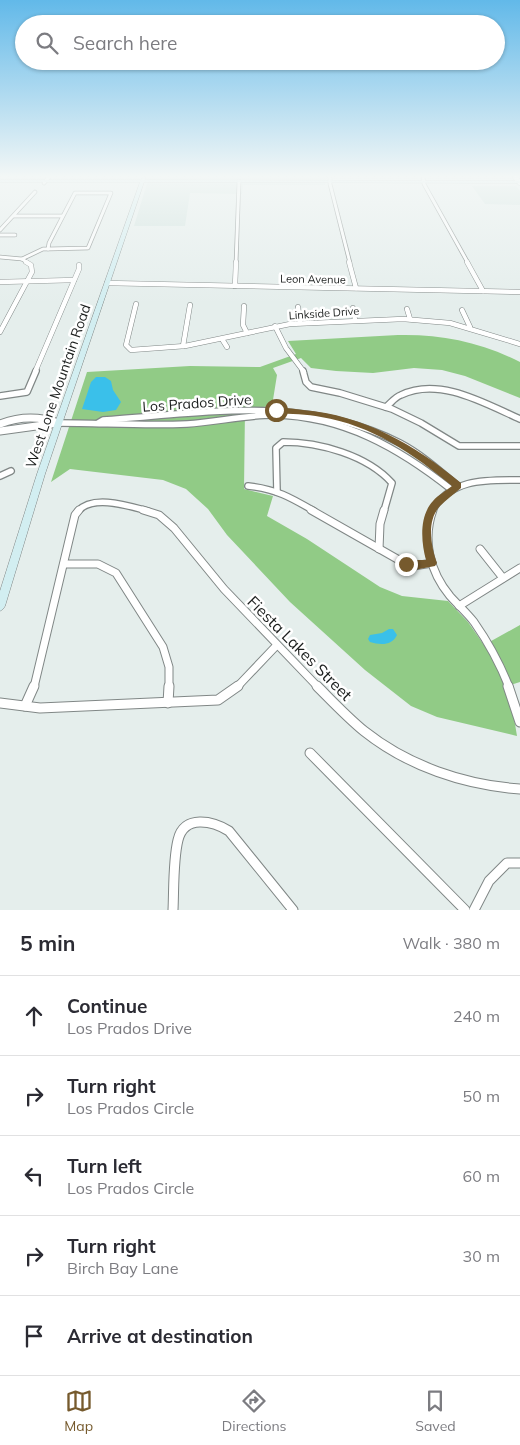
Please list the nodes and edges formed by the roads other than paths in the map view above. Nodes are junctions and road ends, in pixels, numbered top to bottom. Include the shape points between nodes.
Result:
1 (11, 219) edge
2 (60, 219) edge
3 (100, 219) edge
4 (129, 219) edge
5 (238, 219) edge
6 (340, 219) edge
7 (444, 219) edge
8 (0, 230) edge
9 (15, 234) dead end
10 (0, 236) edge
11 (48, 249) junction
12 (0, 257) edge
13 (22, 259) junction
14 (80, 265) dead end
15 (74, 280) junction
16 (0, 282) edge
17 (26, 282) junction
18 (107, 283) junction
19 (235, 286) junction
20 (356, 288) junction
21 (483, 291) junction
22 (520, 292) edge
23 (136, 304) dead end
24 (190, 305) dead end
25 (244, 306) dead end
26 (298, 307) dead end
27 (352, 308) dead end
28 (408, 310) dead end
29 (462, 310) dead end
30 (410, 319) junction
31 (355, 320) junction
32 (300, 323) junction
33 (275, 326) junction
34 (470, 327) junction
35 (0, 332) edge
36 (247, 333) junction
37 (222, 339) junction
38 (520, 344) edge
39 (183, 346) junction
40 (227, 347) dead end
41 (0, 396) edge
42 (386, 407) junction
43 (520, 419) edge
44 (59, 423) junction
45 (98, 423) junction
46 (0, 424) edge
47 (0, 431) edge
48 (520, 446) edge
49 (11, 471) dead end
50 (0, 476) edge
51 (520, 480) edge
52 (248, 486) dead end
53 (455, 488) junction
54 (278, 492) junction
55 (379, 549) junction
56 (480, 549) dead end
57 (432, 563) junction
58 (64, 564) junction
59 (520, 568) edge
60 (503, 578) junction
61 (0, 606) edge
62 (459, 606) junction
63 (276, 646) junction
64 (0, 703) edge
65 (168, 703) junction
66 (25, 706) junction
67 (520, 722) edge
68 (310, 753) dead end
69 (520, 789) edge
70 (520, 863) edge
71 (174, 910) edge
72 (293, 910) edge
73 (465, 910) edge
74 (474, 910) edge

1 - 8 street
2 - 11 street
3 - 11 street via 88,248
4 - 18 main road, West Lone Mountain Road
5 - 19 street
6 - 20 street
7 - 21 street
9 - 10 street
11 - 13 street
12 - 13 street
13 - 17 street via 31,265 32,272
14 - 15 street
15 - 17 street
15 - 41 street via 27,392
16 - 17 street
17 - 35 street
18 - 19 street, Leon Avenue
18 - 44 main road, West Lone Mountain Road
19 - 20 street, Leon Avenue
20 - 21 street, Leon Avenue
21 - 22 street, Leon Avenue
23 - 39 street, Linkside Drive via 126,345 128,348
24 - 39 street
25 - 36 street via 243,325
26 - 32 street
27 - 31 street
28 - 30 street
29 - 34 street
30 - 31 street, Linkside Drive
30 - 34 street, Linkside Drive
31 - 32 street, Linkside Drive
32 - 33 street, Linkside Drive
33 - 36 street, Linkside Drive
33 - 42 street via 306,373 308,385
34 - 38 street, Linkside Drive
36 - 37 street, Linkside Drive
37 - 39 street, Linkside Drive
37 - 40 street
42 - 43 street via 408,391 436,389
42 - 48 street via 459,446
44 - 45 street, Los Prados Drive
44 - 46 street via 47,418 26,418
44 - 47 street via 16,426
44 - 61 main road, West Lone Mountain Road
45 - 53 street, Los Prados Drive via 214,422 279,416 329,422 368,433 407,454
45 - 53 street, Los Prados Drive via 210,411 289,410 322,414 362,425 401,443 433,464
49 - 50 street
51 - 53 street via 484,480
52 - 54 street
53 - 57 street via 432,511 426,531
54 - 55 street via 315,510
54 - 55 street via 278,444 298,442 339,452 377,471 392,483 380,524
55 - 57 street via 406,564
56 - 60 street
57 - 62 street via 440,582
58 - 63 street, Fiesta Lakes Street via 75,515 84,505 93,502 141,508 158,514 175,528 202,566
58 - 65 street via 100,564 110,567 116,574 168,659
58 - 66 street via 33,691
59 - 60 street
60 - 62 street
62 - 67 street via 492,650 510,689
63 - 65 street via 233,692 218,700
63 - 69 street, Fiesta Lakes Street via 335,704 380,742 440,774 501,788
64 - 66 street
65 - 66 street
68 - 73 street
70 - 74 street via 507,863 489,881
71 - 72 street via 178,839 183,829 200,821 220,824 229,831

